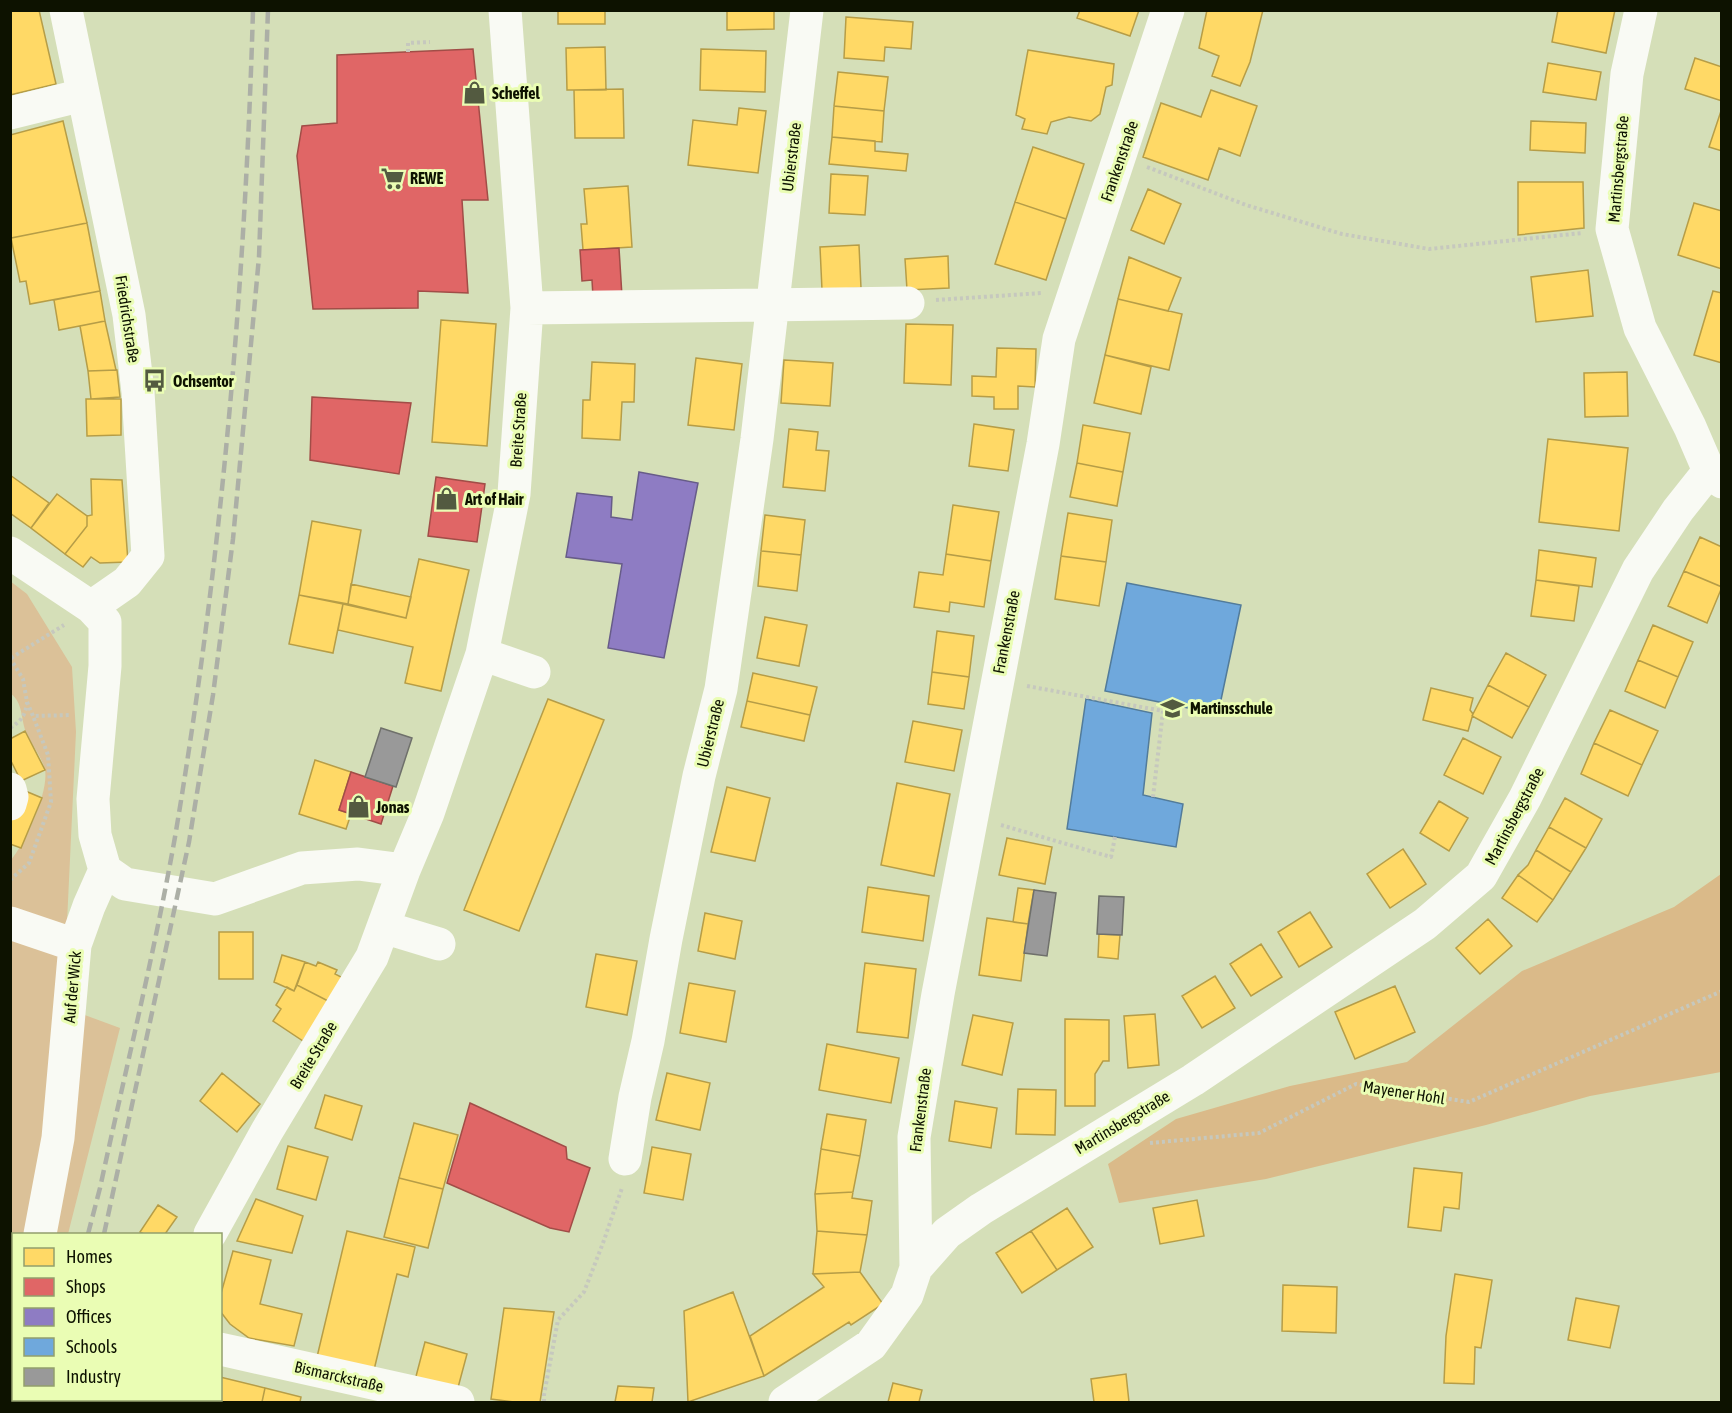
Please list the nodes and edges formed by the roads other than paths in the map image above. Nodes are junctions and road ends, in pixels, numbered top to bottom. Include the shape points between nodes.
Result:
1 (66, 10) edge
2 (506, 10) edge
3 (807, 10) edge
4 (1168, 10) edge
5 (1641, 10) edge
6 (83, 95) junction
7 (10, 113) edge
8 (774, 303) junction
9 (908, 303) dead end
10 (527, 308) junction
11 (1715, 476) edge
12 (10, 553) edge
13 (91, 607) junction
14 (482, 654) junction
15 (534, 672) dead end
16 (10, 789) edge
17 (10, 804) edge
18 (105, 870) junction
19 (404, 870) junction
20 (10, 923) edge
21 (383, 927) junction
22 (439, 944) dead end
23 (75, 945) junction
24 (625, 1160) road end
25 (40, 1233) edge
26 (211, 1233) edge
27 (916, 1268) junction
28 (222, 1349) edge
29 (458, 1402) edge
30 (785, 1402) edge

1 - 6 street, Friedrichstraße
2 - 10 street, Breite Straße
3 - 8 street, Ubierstraße
4 - 27 street, Frankenstraße via 1059,339 1043,444 914,1137
5 - 11 street, Martinsbergstraße via 1627,74 1612,229 1640,328
6 - 7 street
6 - 13 street, Friedrichstraße via 129,315 148,556 127,582
8 - 9 street
8 - 10 street
8 - 24 street, Ubierstraße via 721,689 668,927
10 - 14 street, Breite Straße via 514,494
11 - 27 street, Martinsbergstraße via 1678,510 1638,570 1525,798 1481,876 1425,924 1193,1080 981,1209 947,1233
12 - 13 street
13 - 18 street via 105,622 93,799 95,835
14 - 15 street
14 - 19 street, Breite Straße via 428,813
16 - 17 street
18 - 19 street via 125,884 215,899 302,868 358,864
18 - 23 street, Auf der Wick
19 - 21 street, Breite Straße
20 - 23 street
21 - 22 street
21 - 26 street, Breite Straße via 372,957
23 - 25 street, Auf der Wick via 58,1138
27 - 30 street, Martinsbergstraße via 907,1295 871,1345
28 - 29 street, Bismarckstraße

